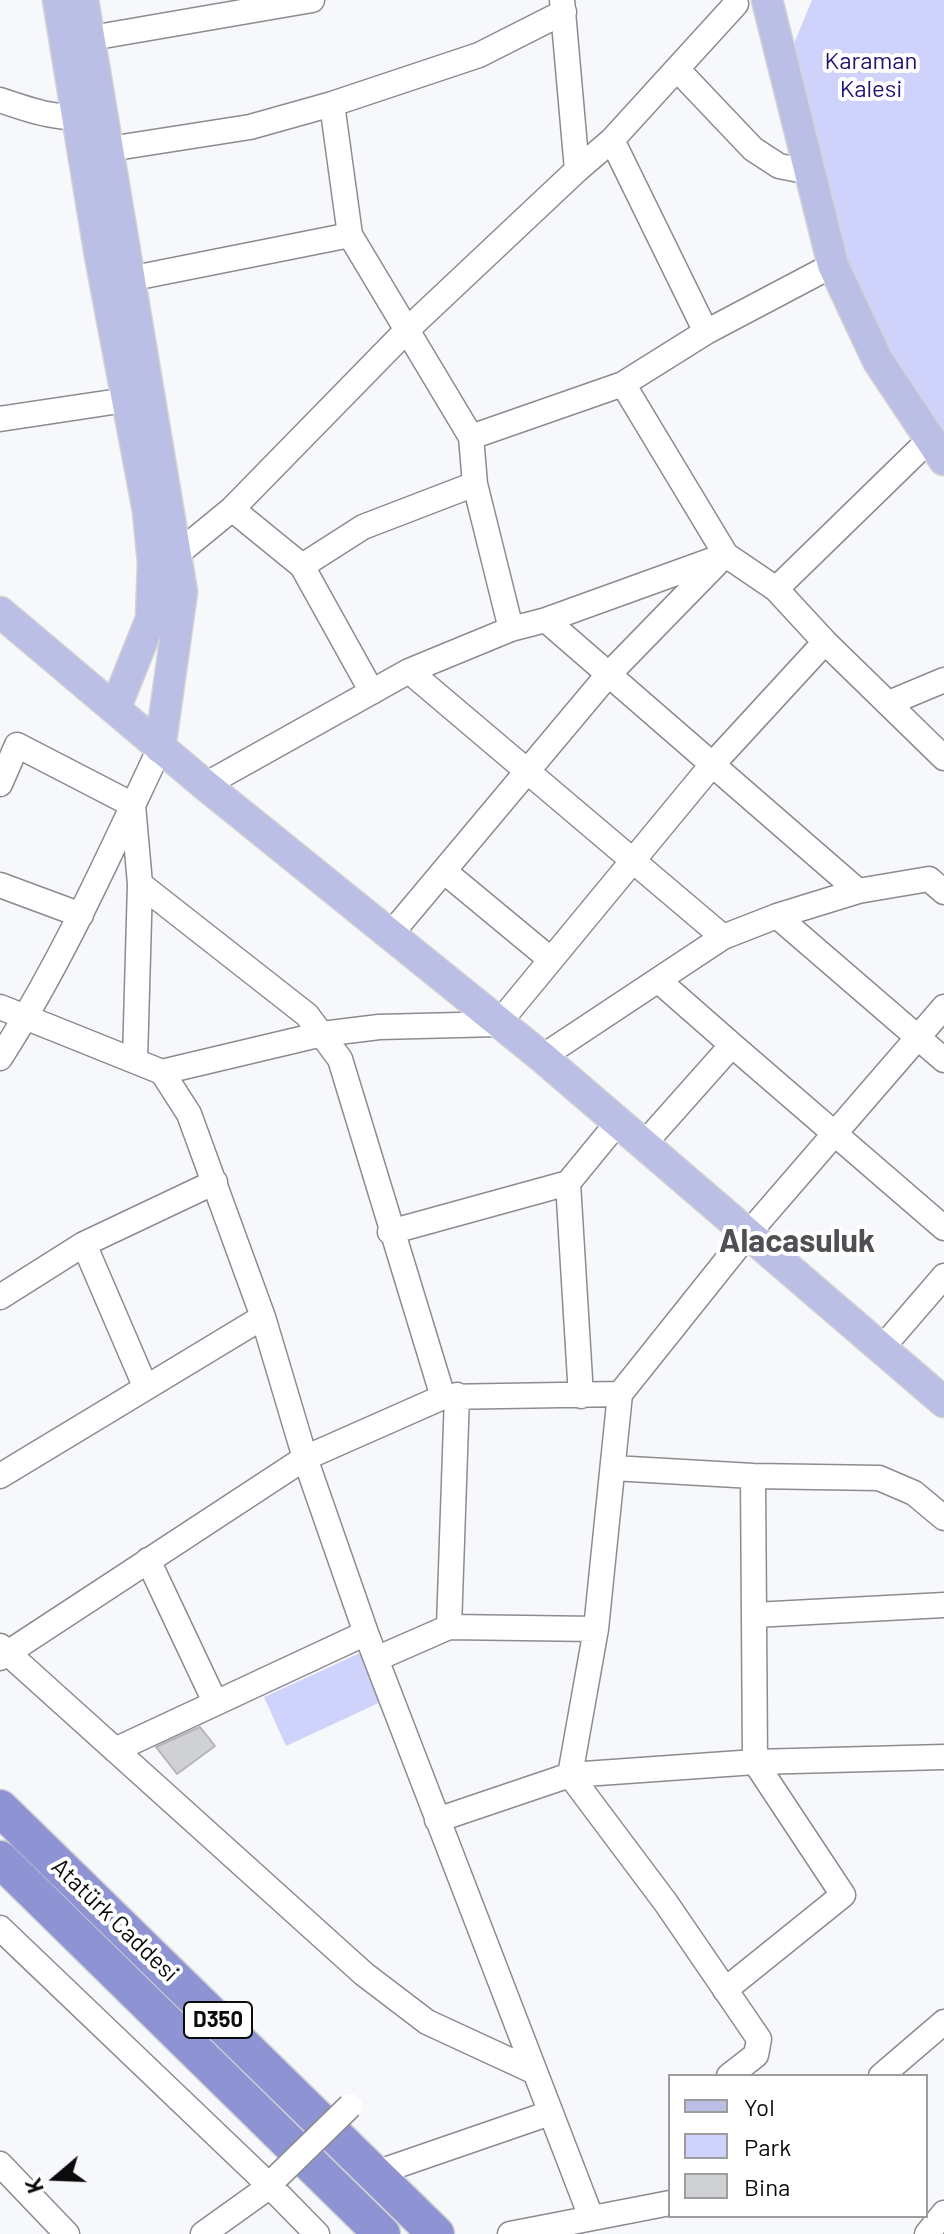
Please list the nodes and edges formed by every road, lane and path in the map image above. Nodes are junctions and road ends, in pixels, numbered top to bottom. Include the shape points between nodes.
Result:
1 (58, 0) edge
2 (83, 0) edge
3 (312, 0) edge
4 (753, 2) edge
5 (563, 6) edge
6 (77, 40) junction
7 (677, 69) junction
8 (0, 100) edge
9 (332, 104) junction
10 (89, 117) junction
11 (612, 140) junction
12 (95, 152) junction
13 (577, 170) junction
14 (810, 172) junction
15 (350, 235) junction
16 (833, 265) junction
17 (129, 279) junction
18 (408, 329) junction
19 (706, 332) junction
20 (623, 384) junction
21 (126, 400) junction
22 (0, 419) edge
23 (471, 437) junction
24 (939, 450) edge
25 (475, 484) junction
26 (232, 509) junction
27 (726, 555) junction
28 (165, 559) junction
29 (302, 566) junction
30 (776, 589) junction
31 (0, 612) edge
32 (546, 620) junction
33 (511, 629) junction
34 (825, 642) junction
35 (409, 671) junction
36 (607, 676) junction
37 (944, 680) edge
38 (372, 692) junction
39 (889, 703) junction
40 (115, 709) junction
41 (160, 748) junction
42 (944, 758) edge
43 (711, 766) junction
44 (528, 772) junction
45 (0, 784) edge
46 (205, 785) junction
47 (133, 805) junction
48 (633, 862) junction
49 (445, 872) junction
50 (140, 884) junction
51 (0, 885) edge
52 (858, 891) junction
53 (944, 892) edge
54 (81, 915) junction
55 (777, 916) junction
56 (390, 935) junction
57 (723, 937) junction
58 (550, 959) junction
59 (659, 981) junction
60 (0, 1007) edge
61 (944, 1007) edge
62 (25, 1019) junction
63 (498, 1024) junction
64 (322, 1034) junction
65 (916, 1039) junction
66 (732, 1045) junction
67 (542, 1057) junction
68 (0, 1058) edge
69 (135, 1060) junction
70 (944, 1060) edge
71 (162, 1072) junction
72 (618, 1122) junction
73 (832, 1134) junction
74 (644, 1144) junction
75 (215, 1182) junction
76 (568, 1183) junction
77 (944, 1228) edge
78 (390, 1232) junction
79 (747, 1235) junction
80 (84, 1244) junction
81 (944, 1276) edge
82 (0, 1297) edge
83 (263, 1317) junction
84 (882, 1348) junction
85 (145, 1386) junction
86 (620, 1394) junction
87 (450, 1396) junction
88 (581, 1396) junction
89 (944, 1402) edge
90 (305, 1458) junction
91 (613, 1468) junction
92 (0, 1476) edge
93 (753, 1476) junction
94 (944, 1518) edge
95 (148, 1560) junction
96 (944, 1605) edge
97 (754, 1615) junction
98 (449, 1627) junction
99 (596, 1629) junction
100 (366, 1633) junction
101 (2, 1652) edge
102 (376, 1659) junction
103 (215, 1702) junction
104 (115, 1750) junction
105 (944, 1757) edge
106 (755, 1762) junction
107 (570, 1775) junction
108 (0, 1808) edge
109 (437, 1820) junction
110 (0, 1859) edge
111 (0, 1928) edge
112 (725, 1990) junction
113 (944, 2022) edge
114 (533, 2071) junction
115 (732, 2074) edge
116 (883, 2074) edge
117 (350, 2106) dead end
118 (550, 2113) junction
119 (0, 2164) edge
120 (373, 2174) junction
121 (274, 2182) junction
122 (668, 2203) edge
123 (944, 2213) edge
124 (591, 2217) junction
125 (67, 2234) edge
126 (203, 2234) edge
127 (317, 2234) edge
128 (382, 2234) edge
129 (436, 2234) edge
130 (510, 2234) edge
131 (927, 2234) edge

1 - 6 main road
2 - 6 main road
3 - 6 street
4 - 7 street
4 - 14 main road
5 - 9 street via 479,55
5 - 13 street
6 - 10 main road
7 - 11 street
7 - 14 street via 753,149 779,166
8 - 10 street via 40,114
9 - 12 street via 250,127
9 - 15 street
10 - 12 main road
11 - 13 street
11 - 19 street
12 - 17 main road
12 - 21 main road
13 - 18 street
14 - 16 main road
15 - 17 street
15 - 18 street
16 - 19 street
16 - 24 main road via 878,361
17 - 28 main road
18 - 23 street
18 - 26 street
19 - 20 street
20 - 23 street
20 - 27 street
21 - 22 street
21 - 28 main road via 148,511
23 - 25 street
24 - 30 street
25 - 29 street via 363,527
25 - 33 street
26 - 28 street
26 - 29 street
27 - 30 street
27 - 32 street
27 - 36 street
28 - 40 main road via 151,619
28 - 41 main road via 182,592
29 - 38 street
30 - 34 street
31 - 40 main road
32 - 33 street
32 - 36 street
33 - 35 street
34 - 39 street
34 - 43 street
35 - 38 street
35 - 44 street
36 - 43 street
36 - 44 street
37 - 39 street
38 - 46 street
39 - 42 street
40 - 41 main road
41 - 46 main road
41 - 47 street
43 - 48 street
43 - 52 street
44 - 48 street
44 - 49 street
45 - 47 street via 17,745
46 - 56 main road
47 - 50 street
47 - 54 street
48 - 57 street
48 - 58 street
49 - 56 street
49 - 58 street
50 - 64 street via 307,1015
50 - 69 street
51 - 54 street
52 - 53 street via 929,879
52 - 55 street
54 - 62 street
55 - 57 street
55 - 65 street
56 - 63 main road
57 - 59 street
58 - 63 street
59 - 66 street
59 - 67 street
60 - 62 street
61 - 65 street
62 - 68 street
62 - 69 street
63 - 64 street
63 - 67 main road
64 - 71 street
64 - 78 street via 340,1059
65 - 70 street
65 - 73 street
66 - 73 street
66 - 74 street
67 - 72 main road
69 - 71 street
71 - 75 street via 189,1114
72 - 74 main road
72 - 76 street
73 - 77 street
73 - 79 street
74 - 79 main road
75 - 80 street
75 - 83 street
76 - 78 street
76 - 88 street
78 - 87 street
79 - 84 main road
79 - 86 street
80 - 82 street
80 - 85 street
81 - 84 street
83 - 85 street
83 - 90 street
84 - 89 main road
85 - 92 street
86 - 88 street
86 - 91 street
87 - 88 street
87 - 90 street
87 - 98 street
90 - 95 street
90 - 100 street
91 - 93 street
91 - 99 street
93 - 94 street via 879,1478 914,1493
93 - 97 street
95 - 101 street
95 - 103 street
96 - 97 street
97 - 106 street
98 - 99 street
98 - 102 street
99 - 107 street
100 - 102 street
100 - 103 street
101 - 104 street
102 - 109 street
103 - 104 street
104 - 114 street via 377,1984 427,2022
105 - 106 street
106 - 107 street
106 - 112 street via 843,1895
107 - 109 street
107 - 112 street
108 - 120 highway, Atatürk Caddesi / D350
109 - 114 street
110 - 128 highway, Atatürk Caddesi / D350
111 - 121 street
112 - 115 street via 759,2039 756,2055
113 - 116 street
114 - 118 street
117 - 121 street, bridge
118 - 120 street
118 - 124 street
119 - 125 street
120 - 129 highway, Atatürk Caddesi / D350
121 - 126 street
121 - 127 street
122 - 124 street
123 - 131 street
124 - 130 street

